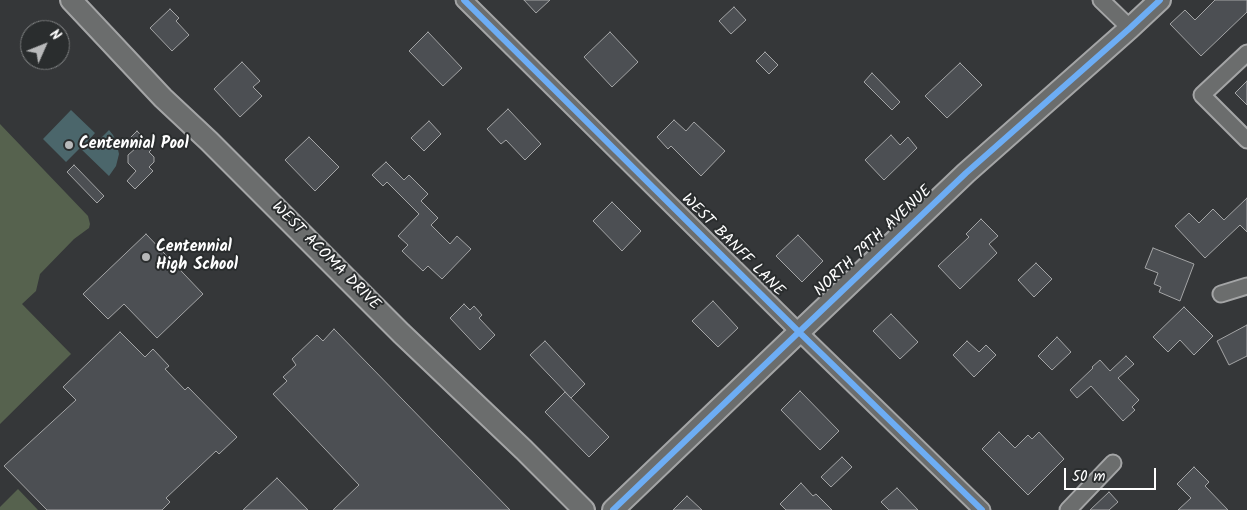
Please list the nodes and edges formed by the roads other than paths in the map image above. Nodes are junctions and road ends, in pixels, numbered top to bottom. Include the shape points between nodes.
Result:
1 (71, 0) edge
2 (464, 0) edge
3 (1101, 0) edge
4 (1160, 0) edge
5 (1130, 28) junction
6 (1247, 53) edge
7 (1247, 140) edge
8 (1247, 286) edge
9 (1220, 294) dead end
10 (799, 332) junction
11 (1114, 463) dead end
12 (584, 510) edge
13 (613, 510) edge
14 (982, 510) edge
15 (1068, 510) edge

1 - 12 street, WEST ACOMA DRIVE via 163,98
2 - 10 street, WEST BANFF LANE
3 - 5 street
4 - 5 street, NORTH 79TH AVENUE
5 - 10 street, NORTH 79TH AVENUE via 966,174
6 - 7 street via 1202,95
8 - 9 street
10 - 13 street, NORTH 79TH AVENUE
10 - 14 street, WEST BANFF LANE
11 - 15 street

